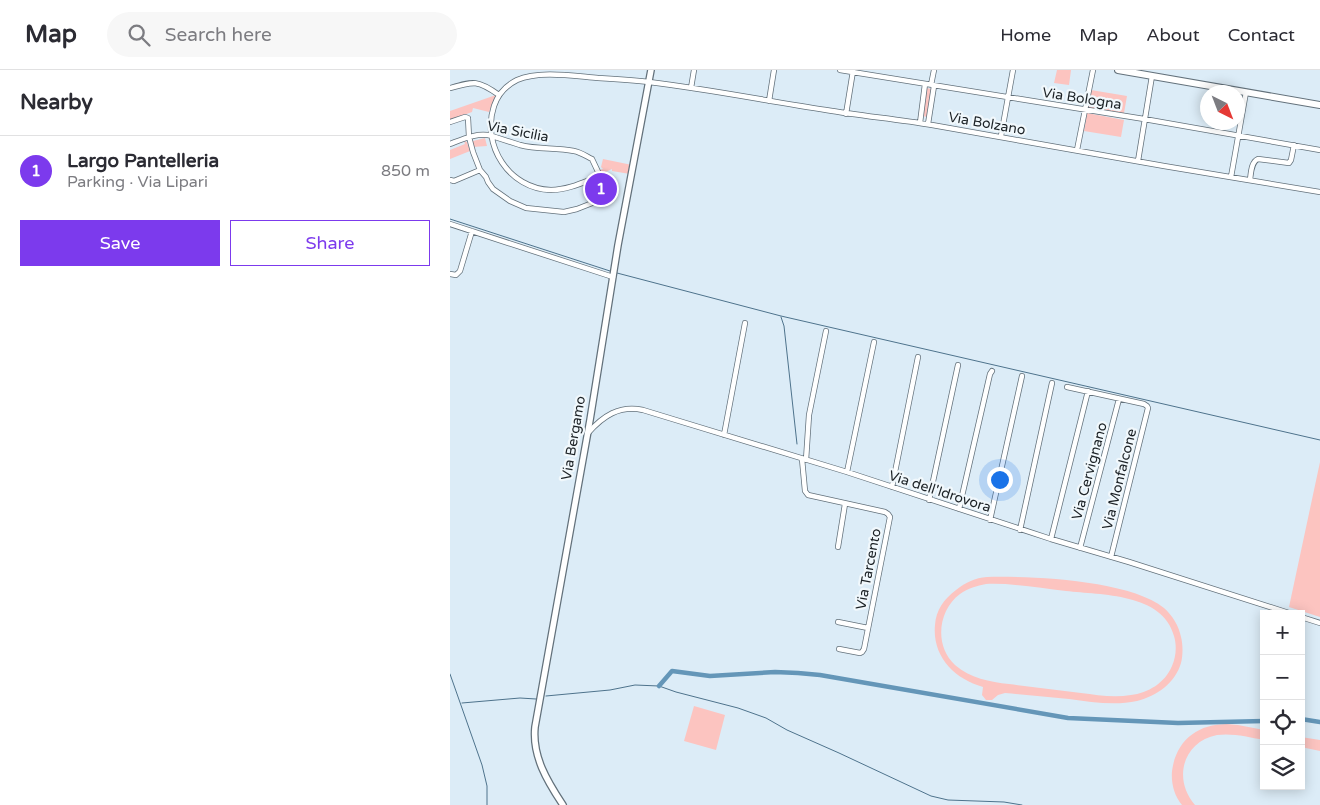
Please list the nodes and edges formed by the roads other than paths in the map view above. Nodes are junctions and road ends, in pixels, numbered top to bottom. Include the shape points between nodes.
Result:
1 (651, 70) edge
2 (694, 70) edge
3 (774, 70) edge
4 (840, 70) edge
5 (934, 70) edge
6 (1013, 70) edge
7 (1093, 70) edge
8 (1118, 70) edge
9 (853, 71) edge
10 (1152, 76) junction
11 (648, 82) junction
12 (925, 84) junction
13 (933, 85) junction
14 (450, 88) edge
15 (691, 88) junction
16 (1246, 92) junction
17 (499, 95) junction
18 (1008, 97) junction
19 (769, 101) junction
20 (1320, 105) edge
21 (1086, 109) junction
22 (846, 114) junction
23 (1144, 119) junction
24 (450, 122) edge
25 (920, 123) junction
26 (928, 124) junction
27 (492, 136) junction
28 (1001, 136) junction
29 (1238, 136) junction
30 (469, 137) junction
31 (450, 144) edge
32 (1294, 145) junction
33 (1078, 150) junction
34 (1320, 150) edge
35 (1138, 161) junction
36 (480, 170) junction
37 (1231, 177) junction
38 (450, 180) edge
39 (1250, 180) junction
40 (1320, 192) edge
41 (605, 198) dead end
42 (450, 224) edge
43 (472, 231) junction
44 (450, 274) edge
45 (613, 277) junction
46 (745, 323) dead end
47 (826, 331) dead end
48 (874, 342) dead end
49 (918, 357) dead end
50 (958, 366) dead end
51 (992, 371) dead end
52 (1022, 376) dead end
53 (1052, 383) dead end
54 (1067, 387) dead end
55 (1088, 391) junction
56 (1119, 399) junction
57 (587, 434) junction
58 (724, 435) junction
59 (804, 459) junction
60 (847, 472) junction
61 (892, 487) junction
62 (929, 500) junction
63 (845, 504) junction
64 (959, 509) junction
65 (990, 520) junction
66 (1020, 530) junction
67 (1051, 539) junction
68 (838, 547) dead end
69 (1080, 548) junction
70 (1111, 557) junction
71 (1279, 610) edge
72 (1305, 618) edge
73 (838, 622) dead end
74 (1320, 623) edge
75 (868, 628) junction
76 (839, 649) dead end
77 (563, 805) edge

1 - 11 street, Via Bergamo
2 - 15 street
3 - 19 street
4 - 9 street, Via Bologna
5 - 13 street
6 - 18 street
7 - 21 street
8 - 10 main road
9 - 12 street, Via Bologna
9 - 22 street
10 - 16 main road
10 - 23 street
11 - 15 street, Via Bolzano
11 - 17 street, Via Bolzano via 535,75 514,82
11 - 45 street, Via Bergamo
12 - 13 street, Via Bologna
12 - 25 street
13 - 18 street, Via Bologna
13 - 26 street
14 - 17 street via 476,83
15 - 19 street, Via Bolzano
16 - 20 main road
16 - 29 street
17 - 27 street via 493,111
18 - 21 street, Via Bologna
18 - 28 street
19 - 22 street, Via Bolzano
21 - 23 street, Via Bologna
21 - 33 street
22 - 25 street, Via Bolzano
23 - 29 street, Via Bologna
23 - 35 street
24 - 30 street via 468,118
25 - 26 street, Via Bolzano
26 - 28 street, Via Bolzano
27 - 27 street, Via Sicilia via 532,148 579,152 592,159 600,176 559,190 532,186 505,168
27 - 30 street, Via Sicilia
28 - 33 street, Via Bolzano
29 - 32 street, Via Bologna
29 - 37 street
30 - 31 street, Via Sicilia
30 - 36 street
32 - 34 street, Via Bologna
32 - 39 street via 1289,163 1255,160
33 - 35 street, Via Bolzano
35 - 37 street, Via Bolzano
36 - 38 street
36 - 41 street via 493,189 526,208 564,212
37 - 39 street, Via Bolzano
39 - 40 street, Via Bolzano
42 - 43 street
43 - 44 street via 460,271
43 - 45 street
45 - 57 street, Via Bergamo
46 - 58 street
47 - 59 street via 808,415
48 - 60 street
49 - 61 street
50 - 62 street
51 - 64 street
52 - 65 street
53 - 66 street
54 - 55 street
55 - 56 street
55 - 67 street
56 - 69 street, Via Cervignano
56 - 70 street, Via Monfalcone via 1145,404 1148,410
57 - 58 street, Via dell'Idrovora via 606,417 630,408
57 - 77 street, Via Bergamo via 534,732 539,762
58 - 59 street, Via dell'Idrovora
59 - 60 street, Via dell'Idrovora
59 - 63 street, Via Tarcento via 806,494
60 - 61 street, Via dell'Idrovora
61 - 62 street, Via dell'Idrovora
62 - 64 street, Via dell'Idrovora
63 - 68 street
63 - 75 street, Via Tarcento via 885,512 890,517
64 - 65 street, Via dell'Idrovora
65 - 66 street, Via dell'Idrovora
66 - 67 street, Via dell'Idrovora
67 - 69 street, Via dell'Idrovora
69 - 70 street, Via dell'Idrovora
70 - 71 street, Via dell'Idrovora
72 - 74 street
73 - 75 street, Via Tarcento
75 - 76 street, Via Tarcento via 862,652

